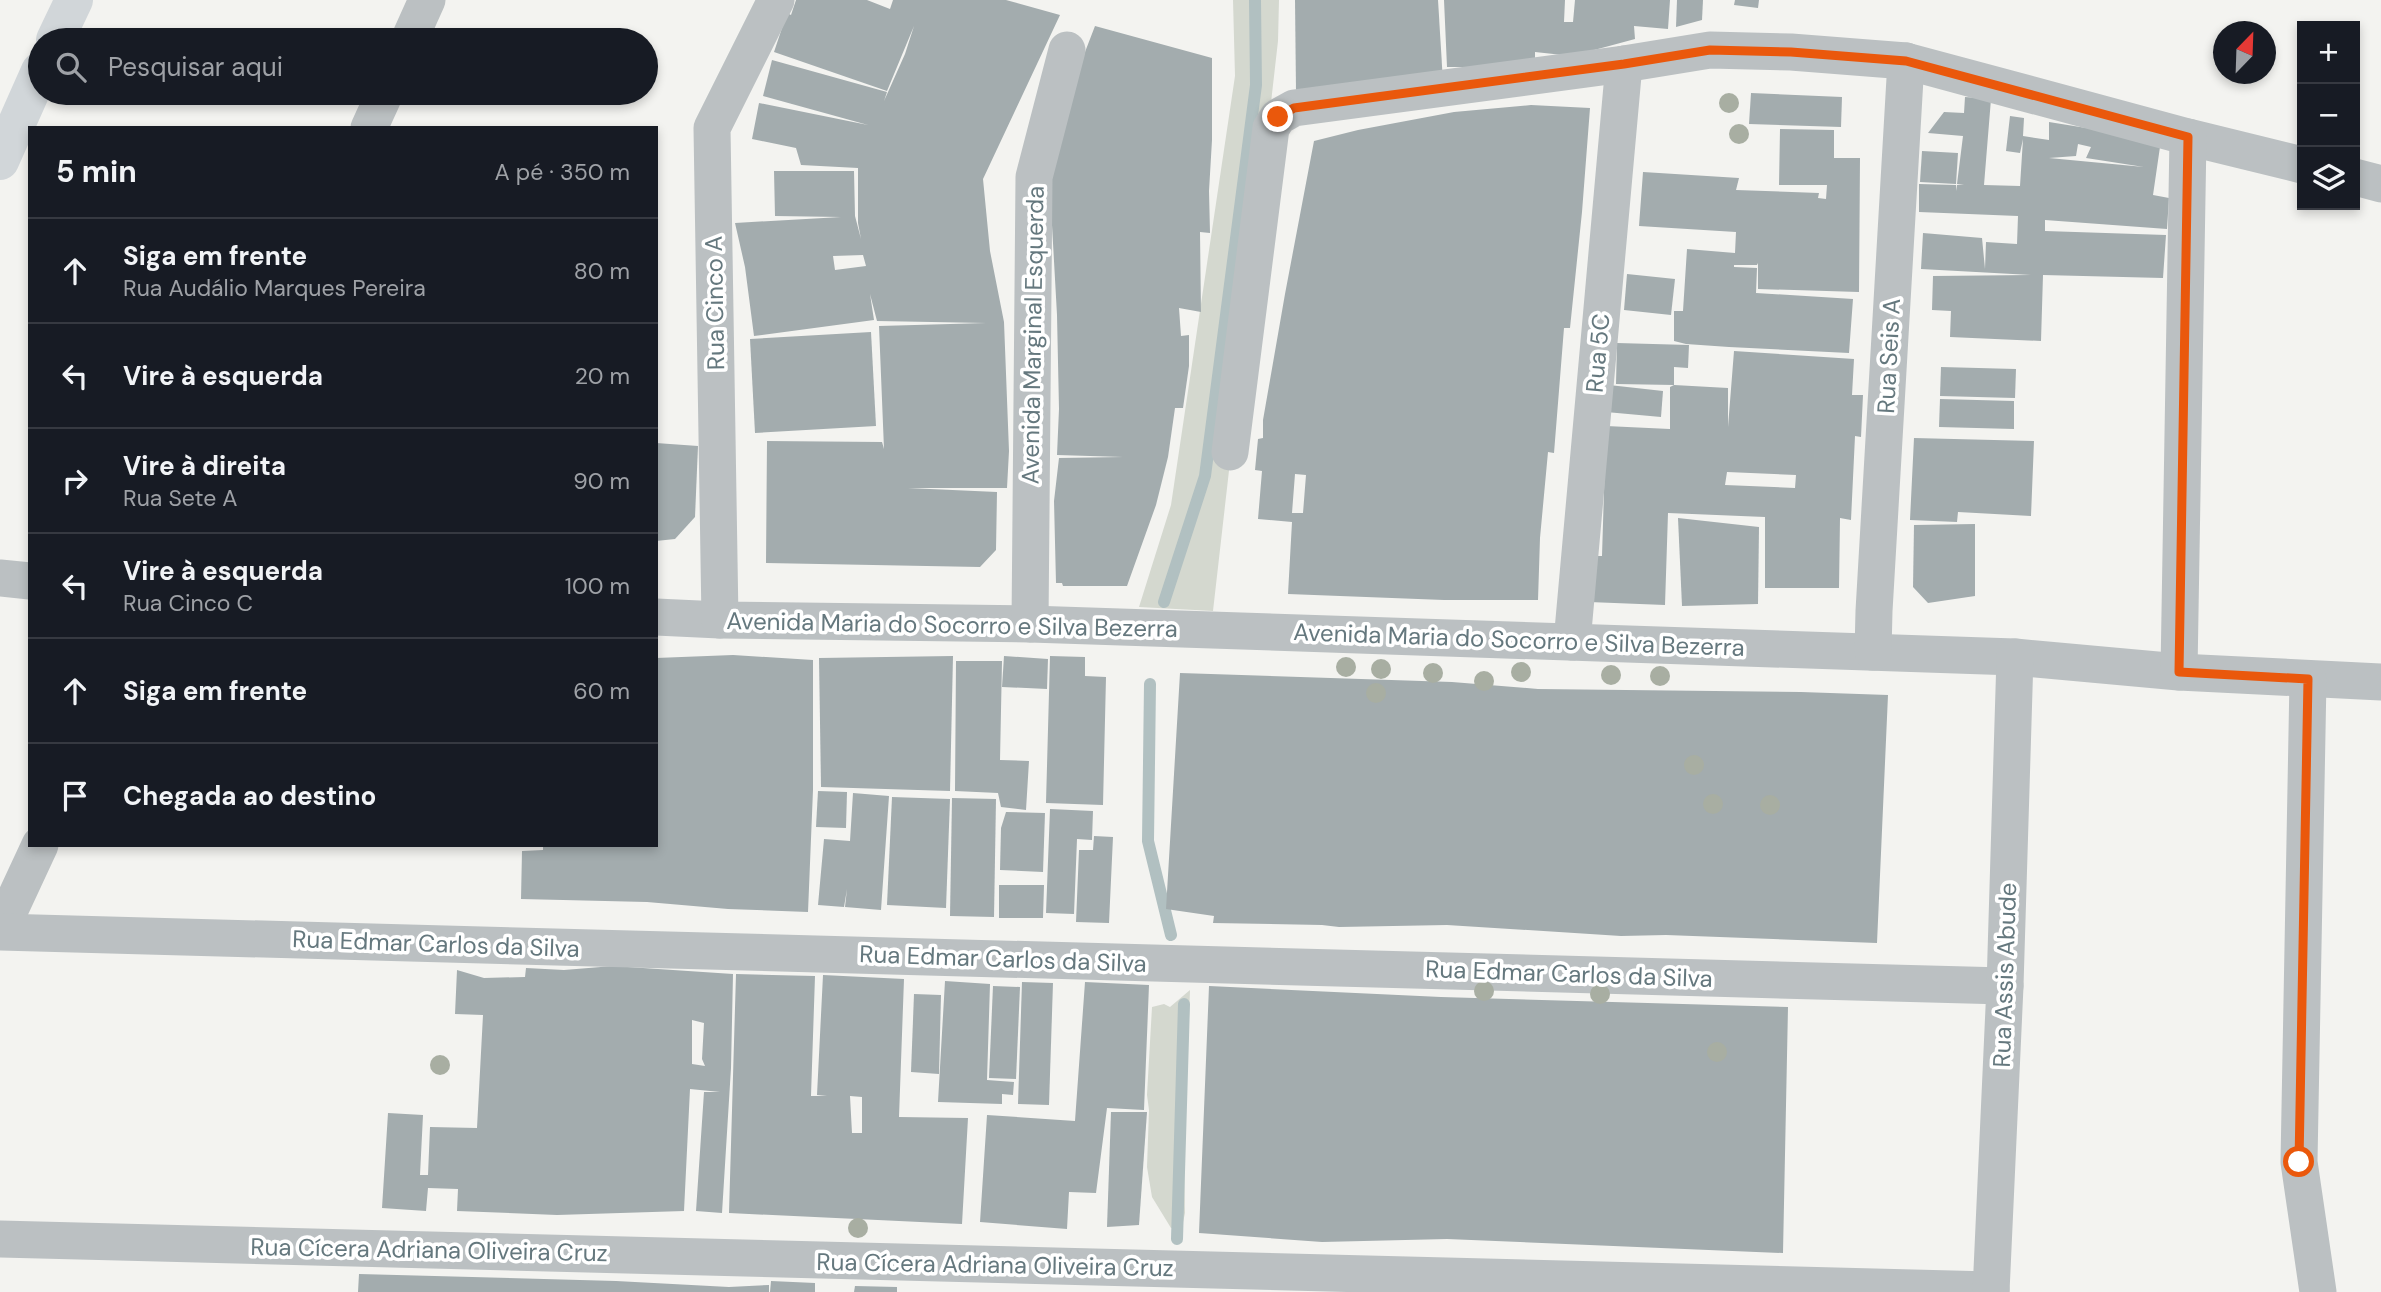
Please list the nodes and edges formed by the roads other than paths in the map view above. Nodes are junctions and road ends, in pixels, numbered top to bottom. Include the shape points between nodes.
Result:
1 (74, 0) edge
2 (427, 0) edge
3 (776, 0) edge
4 (61, 28) edge
5 (414, 28) edge
6 (1067, 50) dead end
7 (1906, 61) junction
8 (1624, 64) junction
9 (28, 98) edge
10 (380, 105) edge
11 (370, 126) edge
12 (2188, 137) junction
13 (0, 161) edge
14 (2297, 163) edge
15 (2360, 178) edge
16 (2381, 184) edge
17 (1230, 452) dead end
18 (0, 578) edge
19 (28, 580) edge
20 (658, 617) edge
21 (720, 620) junction
22 (1030, 624) junction
23 (1572, 642) junction
24 (1873, 653) junction
25 (2015, 657) junction
26 (2179, 672) junction
27 (2308, 679) junction
28 (2381, 682) edge
29 (39, 847) edge
30 (0, 932) edge
31 (2005, 986) junction
32 (0, 1239) edge
33 (1991, 1291) edge
34 (2318, 1292) edge

1 - 4 main road
2 - 5 street
3 - 21 street, Rua Cinco A via 712,128
6 - 22 street, Avenida Marginal Esquerda via 1034,177
7 - 8 street via 1710,50
7 - 12 street
7 - 24 street, Rua Seis A
8 - 17 street via 1294,108 1278,117 1271,128
8 - 23 street, Rua 5C
9 - 13 main road
10 - 11 street
12 - 14 street
12 - 26 street
15 - 16 street
18 - 19 street
20 - 21 street, Avenida Maria do Socorro e Silva Bezerra
21 - 22 street, Avenida Maria do Socorro e Silva Bezerra
22 - 23 street, Avenida Maria do Socorro e Silva Bezerra
23 - 24 street, Avenida Maria do Socorro e Silva Bezerra
24 - 25 street, Avenida Maria do Socorro e Silva Bezerra
25 - 26 street, Avenida Maria do Socorro e Silva Bezerra
25 - 31 street, Rua Assis Abude
26 - 27 street, Avenida Maria do Socorro e Silva Bezerra
27 - 28 street, Avenida Maria do Socorro e Silva Bezerra
27 - 34 street via 2299,1162
29 - 30 street
30 - 31 street, Rua Edmar Carlos da Silva
31 - 33 street, Rua Assis Abude
32 - 33 street, Rua Cícera Adriana Oliveira Cruz

